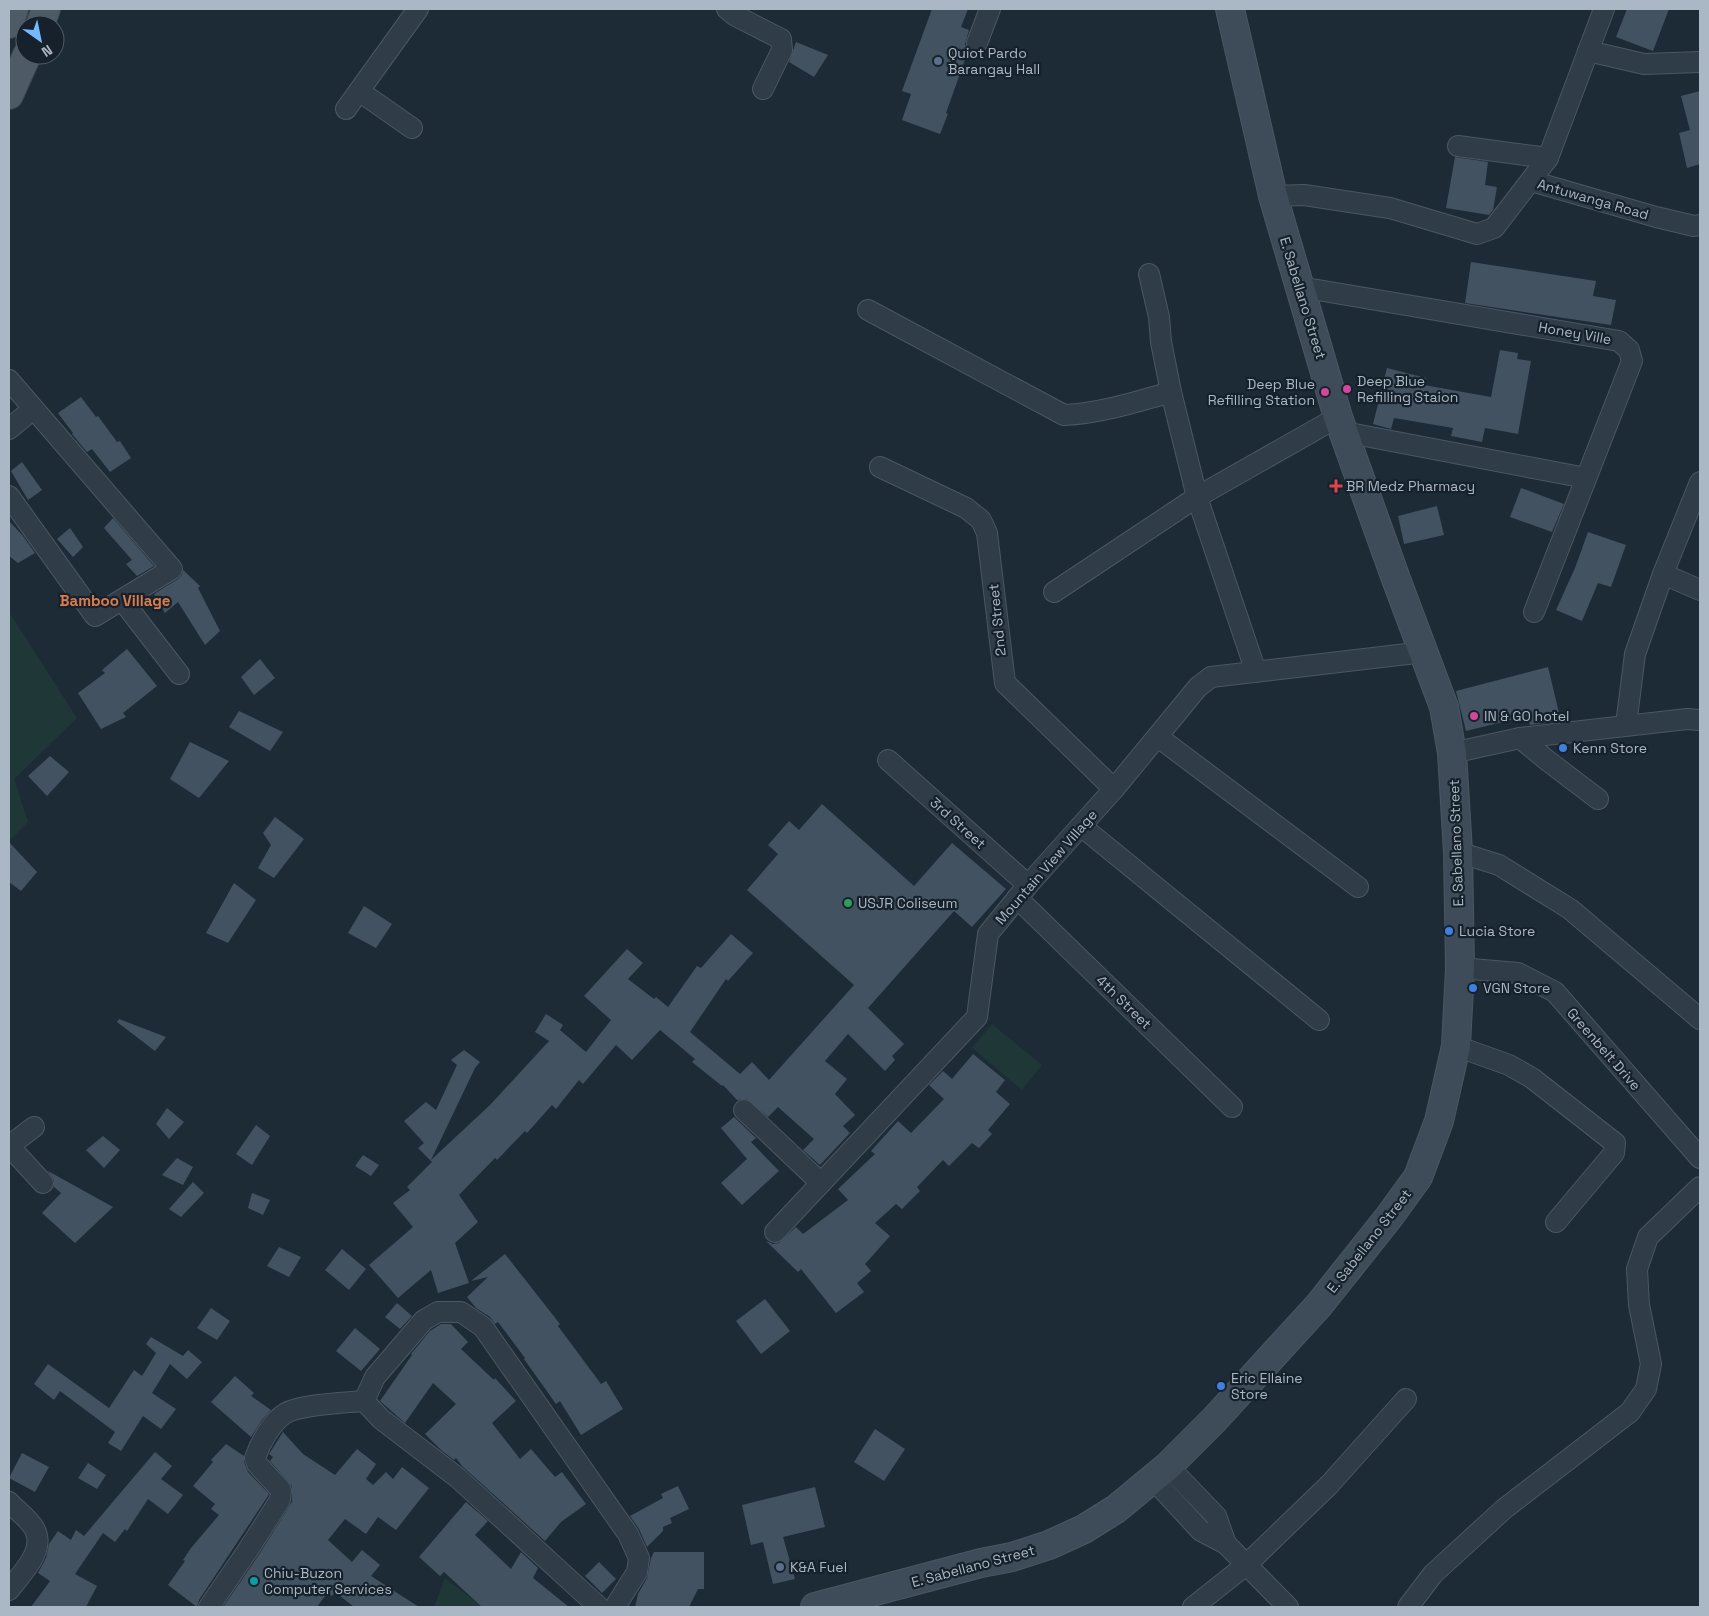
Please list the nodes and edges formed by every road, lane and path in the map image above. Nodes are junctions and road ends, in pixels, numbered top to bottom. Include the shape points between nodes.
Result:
1 (14, 9) edge
2 (418, 9) edge
3 (727, 9) edge
4 (990, 9) edge
5 (1230, 9) edge
6 (1604, 9) edge
7 (9, 24) edge
8 (977, 43) dead end
9 (1588, 51) junction
10 (1700, 62) edge
11 (22, 65) edge
12 (763, 89) dead end
13 (359, 91) junction
14 (9, 95) edge
15 (346, 109) dead end
16 (412, 128) dead end
17 (1458, 146) dead end
18 (1548, 158) junction
19 (1531, 181) junction
20 (1273, 196) junction
21 (1700, 225) edge
22 (1148, 274) dead end
23 (1300, 287) junction
24 (868, 310) dead end
25 (9, 380) edge
26 (1171, 392) junction
27 (34, 408) junction
28 (1341, 424) junction
29 (9, 428) edge
30 (880, 467) dead end
31 (1586, 478) junction
32 (1700, 482) edge
33 (9, 496) edge
34 (1197, 497) junction
35 (1663, 574) junction
36 (1700, 590) edge
37 (1054, 592) dead end
38 (122, 600) junction
39 (1534, 612) dead end
40 (1424, 652) junction
41 (1256, 672) junction
42 (179, 674) dead end
43 (1700, 720) edge
44 (1626, 725) junction
45 (1158, 737) junction
46 (1520, 738) junction
47 (1452, 753) junction
48 (888, 760) dead end
49 (1114, 790) junction
50 (1598, 799) dead end
51 (1081, 826) junction
52 (1458, 852) junction
53 (1358, 887) dead end
54 (1022, 892) junction
55 (1460, 968) junction
56 (1700, 1019) edge
57 (1319, 1020) dead end
58 (1456, 1046) junction
59 (1232, 1107) dead end
60 (744, 1110) dead end
61 (34, 1127) dead end
62 (9, 1146) edge
63 (1700, 1158) edge
64 (43, 1183) dead end
65 (821, 1183) junction
66 (1698, 1193) edge
67 (1556, 1222) dead end
68 (774, 1232) dead end
69 (1406, 1399) dead end
70 (364, 1401) junction
71 (1161, 1472) junction
72 (9, 1502) edge
73 (1246, 1565) junction
74 (9, 1590) edge
75 (209, 1607) edge
76 (599, 1607) edge
77 (615, 1607) edge
78 (814, 1607) edge
79 (1193, 1607) edge
80 (1288, 1607) edge
81 (1408, 1607) edge

1 - 7 main road
2 - 13 street
3 - 12 street via 781,39 782,50
4 - 8 street
5 - 20 street, E. Sabellano Street
6 - 9 street
9 - 10 street via 1644,64
9 - 18 street
11 - 14 main road
13 - 15 street
13 - 16 street
17 - 18 street
18 - 19 street
19 - 20 street, Antuwanga Road via 1494,228 1477,234 1390,208 1304,195
19 - 21 street, Antuwanga Road via 1656,217
20 - 23 street, E. Sabellano Street
22 - 26 street via 1159,316
23 - 28 street, E. Sabellano Street
23 - 31 street, Honey Ville via 1619,341 1629,350 1632,361
24 - 26 street via 1064,415 1116,408
25 - 27 street
26 - 34 street
27 - 29 street
27 - 38 street via 172,569
28 - 31 street
28 - 34 street
28 - 40 street, E. Sabellano Street
30 - 49 street, 2nd Street via 966,508 980,520 987,533 1005,683
31 - 39 street, Honey Ville
32 - 35 street
33 - 38 street via 95,616
34 - 37 street
34 - 41 street
35 - 36 street
35 - 44 street via 1635,654
38 - 42 street
40 - 41 street, Mountain View Village
40 - 47 street, E. Sabellano Street via 1444,707
41 - 45 street, Mountain View Village via 1211,677 1198,687
43 - 44 street
44 - 46 street
45 - 49 street, Mountain View Village
45 - 53 street
46 - 47 street
46 - 50 street
47 - 52 street, E. Sabellano Street
48 - 54 street, 3rd Street
49 - 51 street, Mountain View Village
51 - 54 street, Mountain View Village
51 - 57 street
52 - 55 street, E. Sabellano Street
52 - 56 street via 1499,865 1570,908
54 - 59 street, 4th Street
54 - 65 street, Mountain View Village via 988,934 977,1017
55 - 58 street, E. Sabellano Street
55 - 63 street, Greenbelt Drive via 1518,973 1555,992
58 - 67 street via 1509,1065 1532,1078 1615,1143 1614,1153
58 - 71 street, E. Sabellano Street via 1439,1121 1418,1177 1319,1305
60 - 65 street
61 - 62 street
62 - 64 street
65 - 68 street, Mountain View Village
66 - 81 street via 1648,1237 1637,1269 1639,1305 1651,1364 1646,1389 1630,1412 1504,1509 1433,1574
69 - 73 street via 1329,1485
70 - 75 street via 299,1408 274,1423 256,1458 257,1464 281,1490 280,1500
70 - 76 street via 382,1419 458,1478
70 - 77 street via 375,1376 424,1320 438,1312 461,1312 483,1327 628,1534 638,1558 637,1572
71 - 73 street via 1201,1531 1226,1544
71 - 78 street, E. Sabellano Street via 1116,1509 1049,1545 1012,1558 981,1563
72 - 74 street via 34,1528 38,1543 32,1560
73 - 79 street
73 - 80 street

